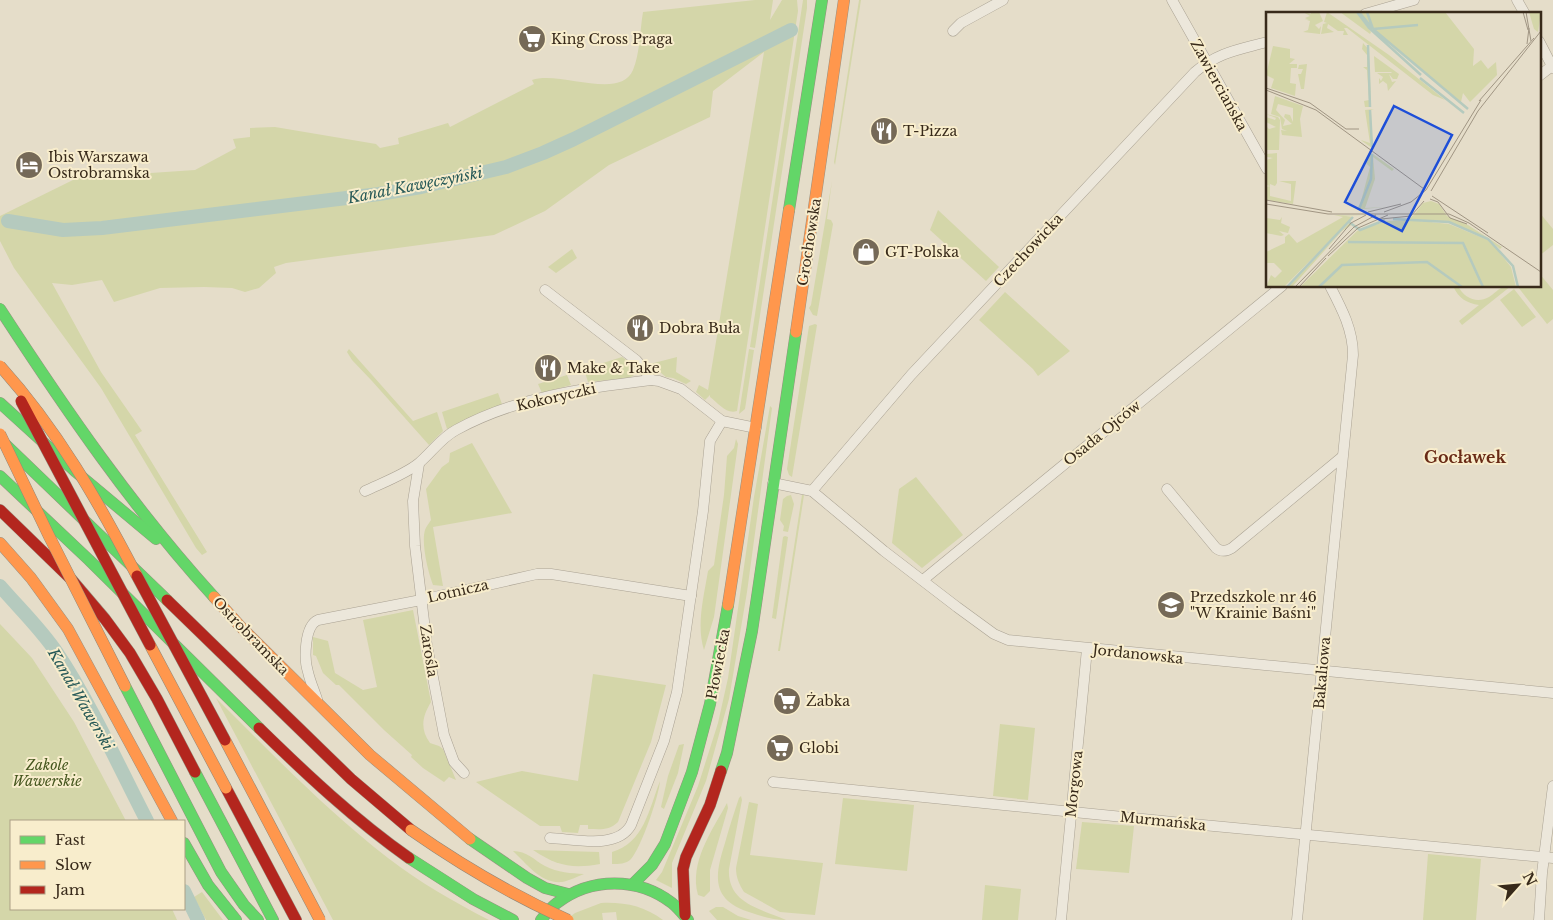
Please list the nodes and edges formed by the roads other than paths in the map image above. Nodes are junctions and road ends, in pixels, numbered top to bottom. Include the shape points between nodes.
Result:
1 (822, 0) edge
2 (844, 0) edge
3 (1003, 0) edge
4 (1172, 0) edge
5 (1414, 0) edge
6 (1517, 0) edge
7 (1373, 12) edge
8 (1524, 12) edge
9 (953, 30) dead end
10 (1266, 42) edge
11 (1540, 43) edge
12 (1206, 63) junction
13 (1553, 67) edge
14 (1540, 75) edge
15 (1266, 167) edge
16 (1280, 288) edge
17 (1331, 288) edge
18 (545, 290) dead end
19 (0, 309) edge
20 (0, 361) edge
21 (0, 366) edge
22 (651, 380) junction
23 (0, 403) edge
24 (722, 421) junction
25 (756, 428) junction
26 (0, 434) edge
27 (0, 440) edge
28 (1342, 456) junction
29 (418, 464) junction
30 (0, 476) edge
31 (773, 483) junction
32 (1167, 489) dead end
33 (365, 491) dead end
34 (812, 491) junction
35 (0, 510) edge
36 (0, 544) edge
37 (171, 548) junction
38 (922, 580) junction
39 (691, 596) junction
40 (421, 600) junction
41 (1087, 649) junction
42 (1322, 672) junction
43 (1553, 693) edge
44 (320, 707) junction
45 (464, 773) dead end
46 (773, 782) dead end
47 (1553, 786) edge
48 (1071, 812) junction
49 (171, 820) edge
50 (1305, 834) junction
51 (550, 838) dead end
52 (185, 844) edge
53 (1549, 858) edge
54 (633, 884) junction
55 (568, 894) junction
56 (686, 918) edge
57 (236, 920) edge
58 (258, 920) edge
59 (273, 920) edge
60 (296, 920) edge
61 (320, 920) edge
62 (513, 920) edge
63 (541, 920) edge
64 (568, 920) edge
65 (1061, 920) edge
66 (1297, 920) edge
67 (1539, 920) edge

1 - 25 main road, Grochowska
2 - 31 main road, Grochowska
3 - 9 street
4 - 12 street, Zawierciańska
5 - 7 street
6 - 8 street
10 - 12 street, Czechowicka via 1221,54
11 - 13 street
12 - 15 street, Zawierciańska
12 - 34 street, Czechowicka via 911,375
13 - 14 street
16 - 38 street, Osada Ojców
17 - 28 street, Bakaliowa via 1351,336 1353,355
18 - 22 street via 636,360
19 - 37 main road, Ostrobramska via 58,398
20 - 60 main road, bridge
21 - 61 main road, bridge via 50,426 97,500
22 - 24 street, Kokoryczki via 682,389
22 - 29 street, Kokoryczki via 580,389 498,411 456,430
23 - 37 main road via 139,526
24 - 25 street, Kokoryczki
24 - 39 street via 710,441
25 - 54 main road, Płowiecka via 722,645 692,772 664,844 652,865
26 - 58 main road, bridge via 221,872
27 - 64 main road, bridge via 351,779 411,830 490,882
28 - 32 street via 1227,550 1216,548
28 - 42 street, Bakaliowa
29 - 33 street, Kokoryczki
29 - 40 street, Zarośla via 413,501
30 - 62 main road via 318,784 369,829 447,883
31 - 34 street, Jordanowska
31 - 56 main road, Płowiecka via 752,631 728,753 683,869
34 - 38 street, Jordanowska
35 - 59 main road via 71,579 122,643 157,698
36 - 49 main road via 31,578 68,629
37 - 44 main road, Ostrobramska
38 - 41 street, Jordanowska via 975,621 1008,640
39 - 40 street, Lotnicza via 537,574
39 - 51 street via 672,714 628,830 612,840
40 - 44 street, Lotnicza via 314,622 308,630 306,666
40 - 45 street, Zarośla via 444,735 454,762
41 - 42 street, Jordanowska
41 - 48 street, Morgowa
42 - 43 street, Jordanowska
42 - 50 street, Bakaliowa
44 - 55 main road, Ostrobramska via 464,836 527,878 545,888
46 - 48 street, Murmańska
47 - 53 street
48 - 50 street, Murmańska
48 - 65 street, Morgowa
50 - 53 street, Murmańska
50 - 66 street, Bakaliowa
52 - 57 main road via 208,885
53 - 67 street
54 - 55 main road via 600,884
54 - 56 main road via 662,896
55 - 63 main road

